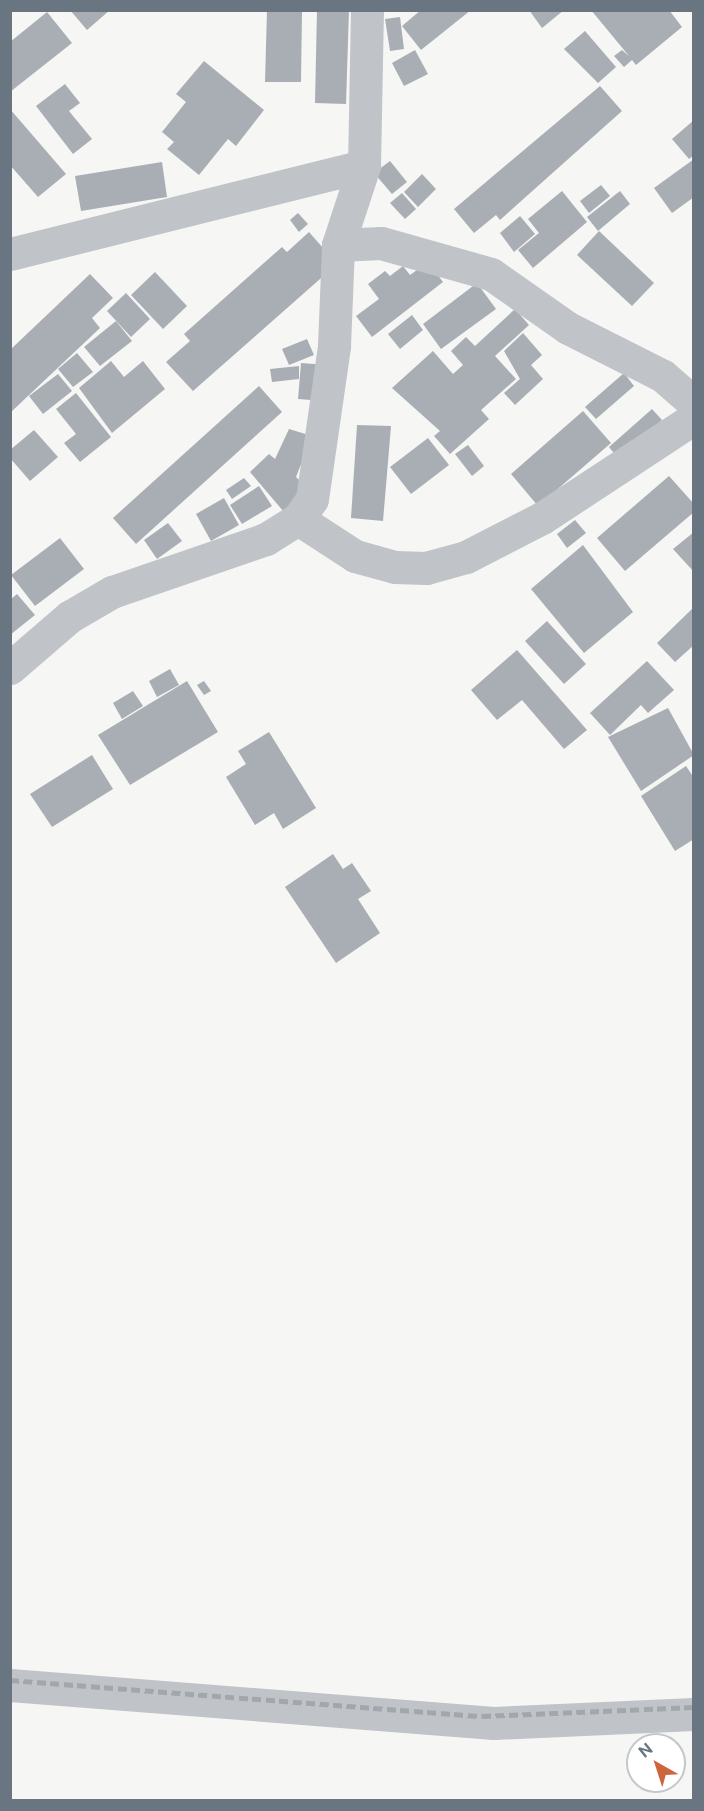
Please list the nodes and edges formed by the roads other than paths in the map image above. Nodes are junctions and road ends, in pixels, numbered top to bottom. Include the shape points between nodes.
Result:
1 (367, 10) edge
2 (364, 166) junction
3 (338, 245) junction
4 (10, 254) edge
5 (693, 405) edge
6 (298, 519) junction
7 (10, 668) edge
8 (10, 1685) edge
9 (693, 1714) edge

1 - 2 street
2 - 3 street
2 - 4 street
3 - 5 street via 381,243 491,274 568,328 663,376
3 - 6 street via 334,346 319,460 312,499
5 - 6 street via 542,518 466,557 426,568 395,567 355,556
6 - 7 street via 266,539 112,592 69,618
8 - 9 street via 494,1723

